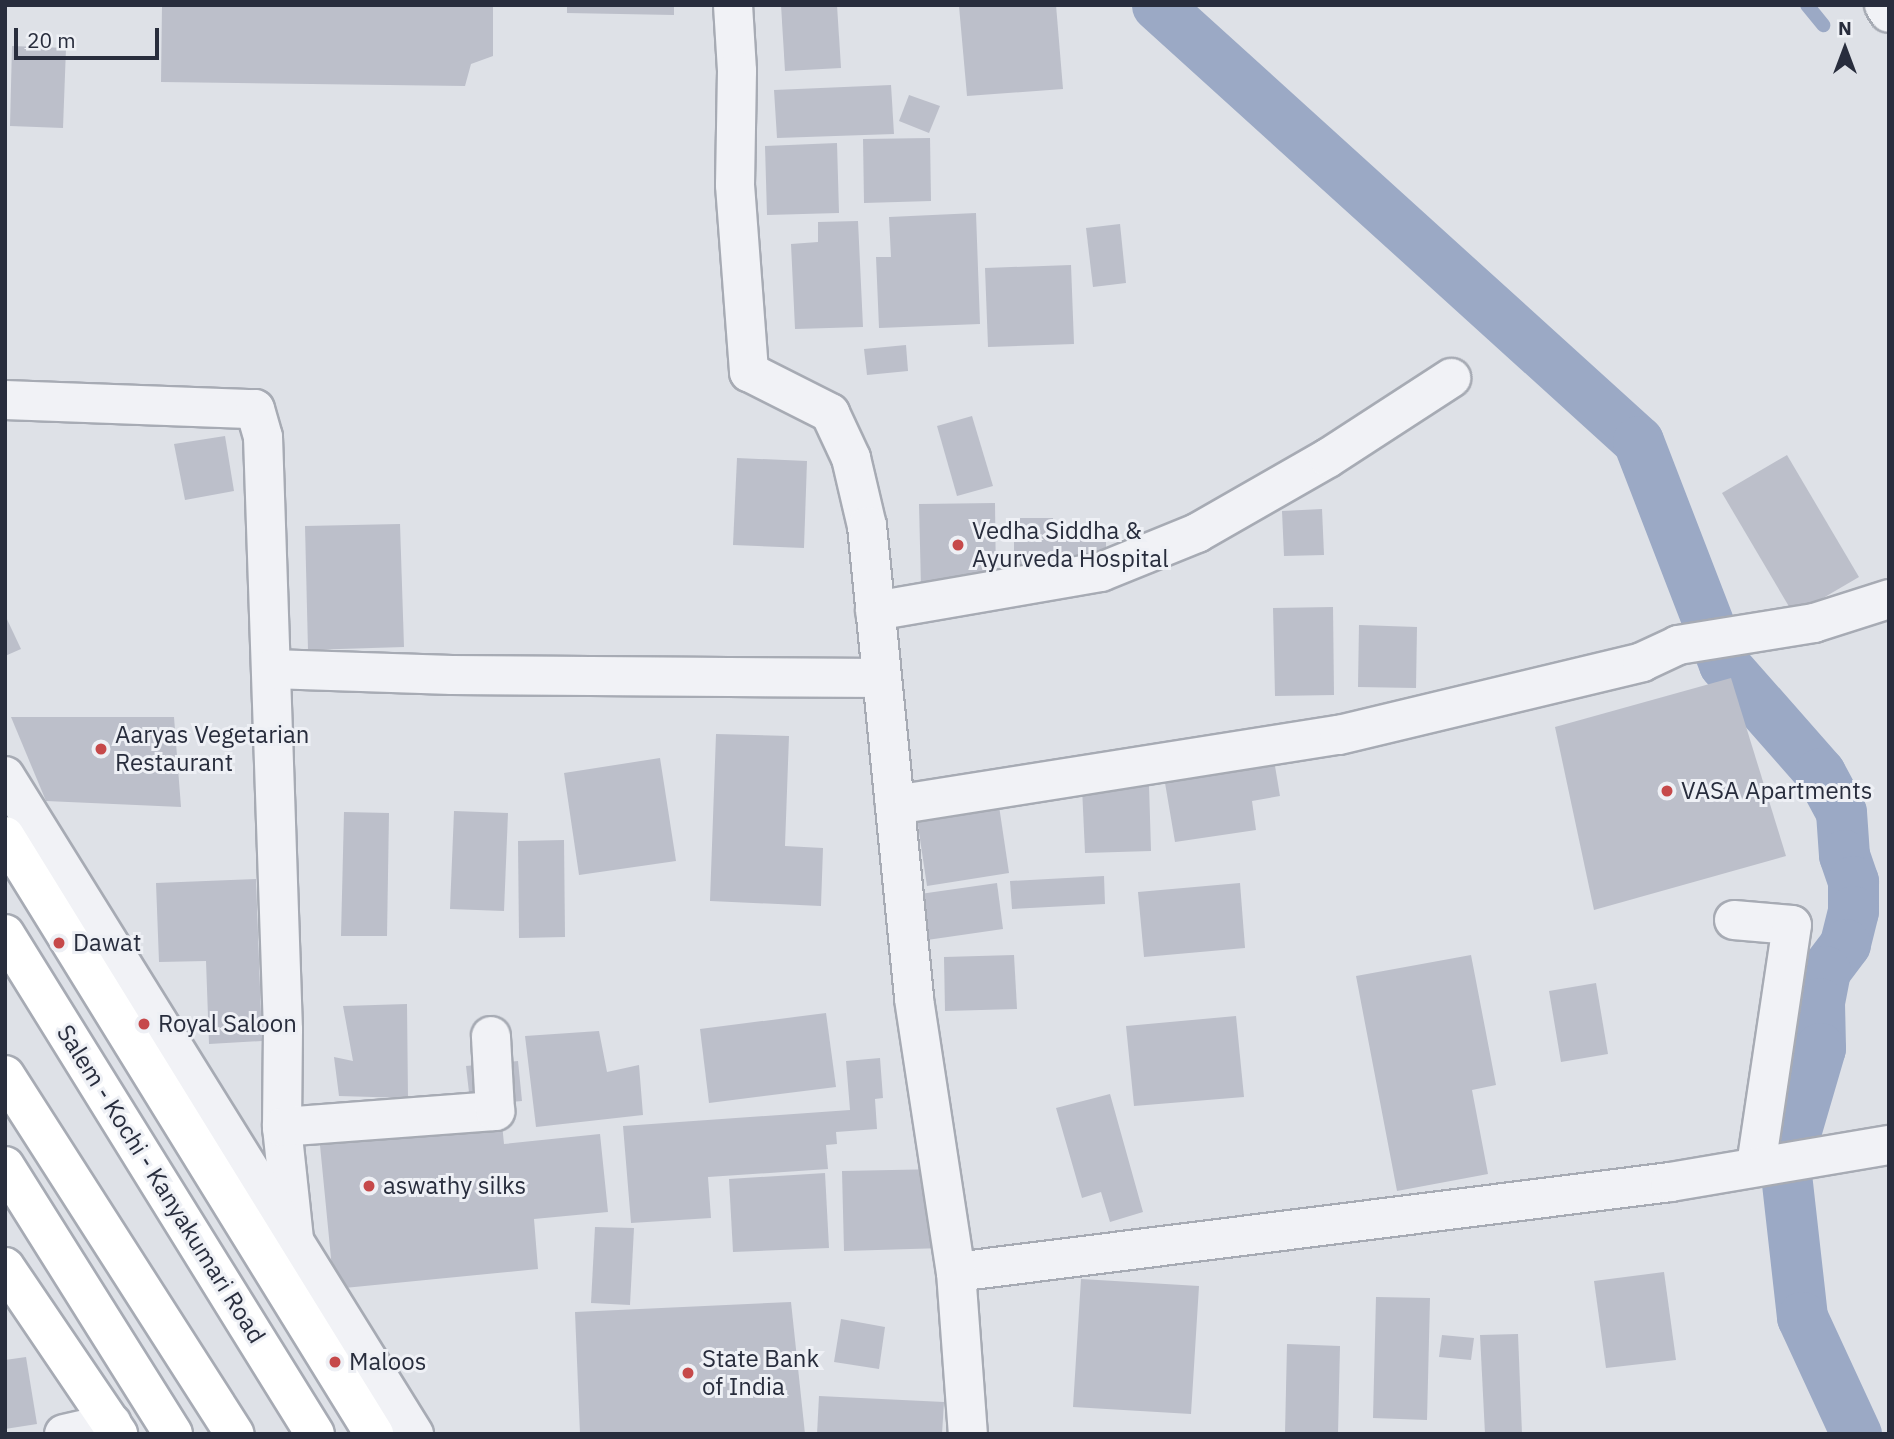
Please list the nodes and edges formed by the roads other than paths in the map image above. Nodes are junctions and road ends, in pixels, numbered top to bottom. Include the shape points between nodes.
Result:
1 (733, 5) edge
2 (1884, 5) edge
3 (1889, 13) edge
4 (1451, 378) dead end
5 (5, 400) edge
6 (1889, 599) edge
7 (875, 611) junction
8 (271, 669) junction
9 (882, 678) junction
10 (5, 776) edge
11 (895, 805) junction
12 (5, 836) edge
13 (1734, 920) dead end
14 (5, 934) edge
15 (491, 1036) dead end
16 (5, 1075) edge
17 (282, 1127) junction
18 (1889, 1145) edge
19 (5, 1166) edge
20 (1756, 1166) junction
21 (294, 1240) junction
22 (5, 1267) edge
23 (956, 1272) junction
24 (115, 1429) edge
25 (64, 1434) edge
26 (173, 1434) edge
27 (235, 1434) edge
28 (315, 1434) edge
29 (374, 1434) edge
30 (414, 1434) edge
31 (968, 1434) edge

1 - 7 street via 735,185 749,372 830,413 854,472 867,526
2 - 3 street
4 - 7 street via 1328,458 1197,533 1101,572
5 - 8 street via 255,409 263,438
6 - 11 street via 1814,623 1678,645 1642,662 1339,735
7 - 9 street
8 - 9 street
8 - 17 street
9 - 11 street
10 - 21 street
11 - 23 street via 914,999
12 - 29 main road
13 - 20 street via 1792,925
14 - 28 main road, Salem - Kochi - Kanyakumari Road
15 - 17 street via 495,1111
16 - 27 main road
17 - 21 street
18 - 20 street
19 - 26 main road
20 - 23 street via 1670,1182
21 - 30 street
22 - 24 main road
23 - 31 street
24 - 25 street

